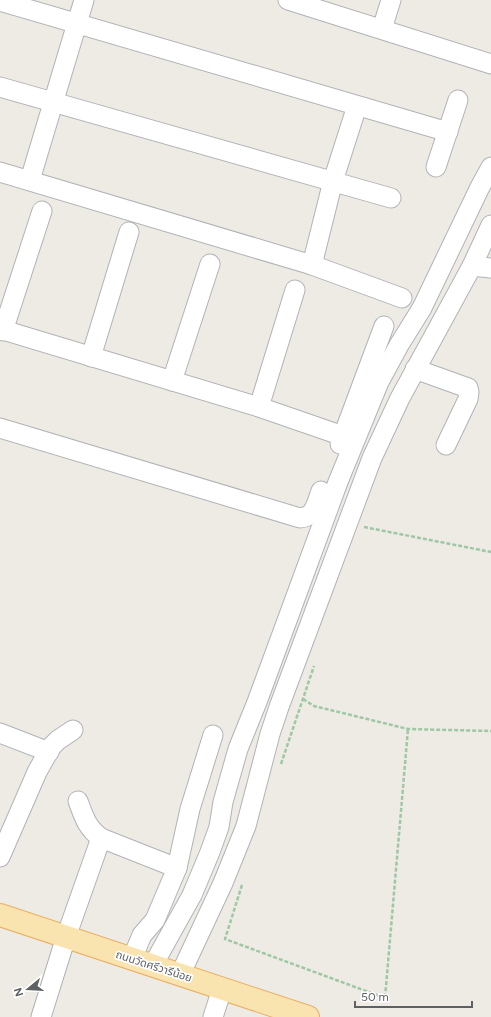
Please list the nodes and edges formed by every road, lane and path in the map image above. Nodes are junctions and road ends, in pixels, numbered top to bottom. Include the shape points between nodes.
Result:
1 (84, 0) edge
2 (288, 0) edge
3 (391, 0) edge
4 (0, 1) edge
5 (77, 24) junction
6 (382, 29) junction
7 (491, 64) edge
8 (0, 88) edge
9 (458, 100) dead end
10 (53, 103) junction
11 (357, 106) junction
12 (448, 132) junction
13 (436, 167) dead end
14 (491, 167) edge
15 (0, 172) edge
16 (30, 180) junction
17 (333, 181) junction
18 (391, 198) dead end
19 (42, 211) dead end
20 (491, 225) edge
21 (129, 232) dead end
22 (210, 264) dead end
23 (312, 266) junction
24 (472, 266) junction
25 (491, 268) edge
26 (295, 290) dead end
27 (402, 298) dead end
28 (384, 326) dead end
29 (2, 330) edge
30 (91, 357) junction
31 (415, 369) junction
32 (172, 381) junction
33 (258, 407) junction
34 (0, 428) edge
35 (343, 436) junction
36 (446, 445) dead end
37 (361, 526) dead end
38 (491, 552) edge
39 (316, 661) dead end
40 (287, 687) junction
41 (304, 699) junction
42 (408, 729) junction
43 (73, 730) dead end
44 (491, 731) edge
45 (0, 733) edge
46 (213, 735) dead end
47 (48, 752) junction
48 (281, 766) dead end
49 (78, 801) dead end
50 (101, 838) junction
51 (0, 857) edge
52 (177, 868) junction
53 (244, 878) dead end
54 (0, 915) edge
55 (66, 936) junction
56 (132, 959) junction
57 (153, 965) junction
58 (180, 975) junction
59 (222, 989) junction
60 (41, 1017) edge
61 (213, 1017) edge
62 (308, 1017) edge

1 - 5 street
2 - 6 street
3 - 6 street
4 - 5 street
5 - 10 street
5 - 11 street
6 - 7 street
8 - 10 street
9 - 12 street
10 - 16 street
10 - 17 street
11 - 12 street
11 - 17 street
12 - 13 street
14 - 57 street via 422,308 379,382 338,482 238,749 223,802 219,827 210,852 192,895
15 - 16 street
16 - 23 street
17 - 18 street
17 - 23 street
19 - 29 street
20 - 24 street
21 - 30 street
22 - 32 street
23 - 27 street
24 - 25 street
24 - 31 street
26 - 33 street
28 - 35 street
29 - 30 street
30 - 32 street
31 - 36 street via 468,388 468,399
31 - 40 street via 372,458
32 - 33 street
33 - 35 street
34 - 35 street via 300,518 312,514
37 - 38 path
39 - 41 path
40 - 41 path
40 - 58 street via 270,734 246,826
41 - 42 path via 314,706
41 - 48 path
42 - 44 path
42 - 53 path via 385,998 225,939
43 - 47 street via 58,740
45 - 47 street
46 - 52 street via 190,809
47 - 51 street
49 - 50 street via 87,823
50 - 52 street
50 - 55 street
52 - 56 street via 155,920 142,935
54 - 55 main road, ถนนวัดศรีวารีน้อย
55 - 56 main road, ถนนวัดศรีวารีน้อย
55 - 60 street
56 - 57 main road, ถนนวัดศรีวารีน้อย
57 - 58 main road, ถนนวัดศรีวารีน้อย
58 - 59 main road, ถนนวัดศรีวารีน้อย
59 - 61 street
59 - 62 main road, ถนนวัดศรีวารีน้อย

